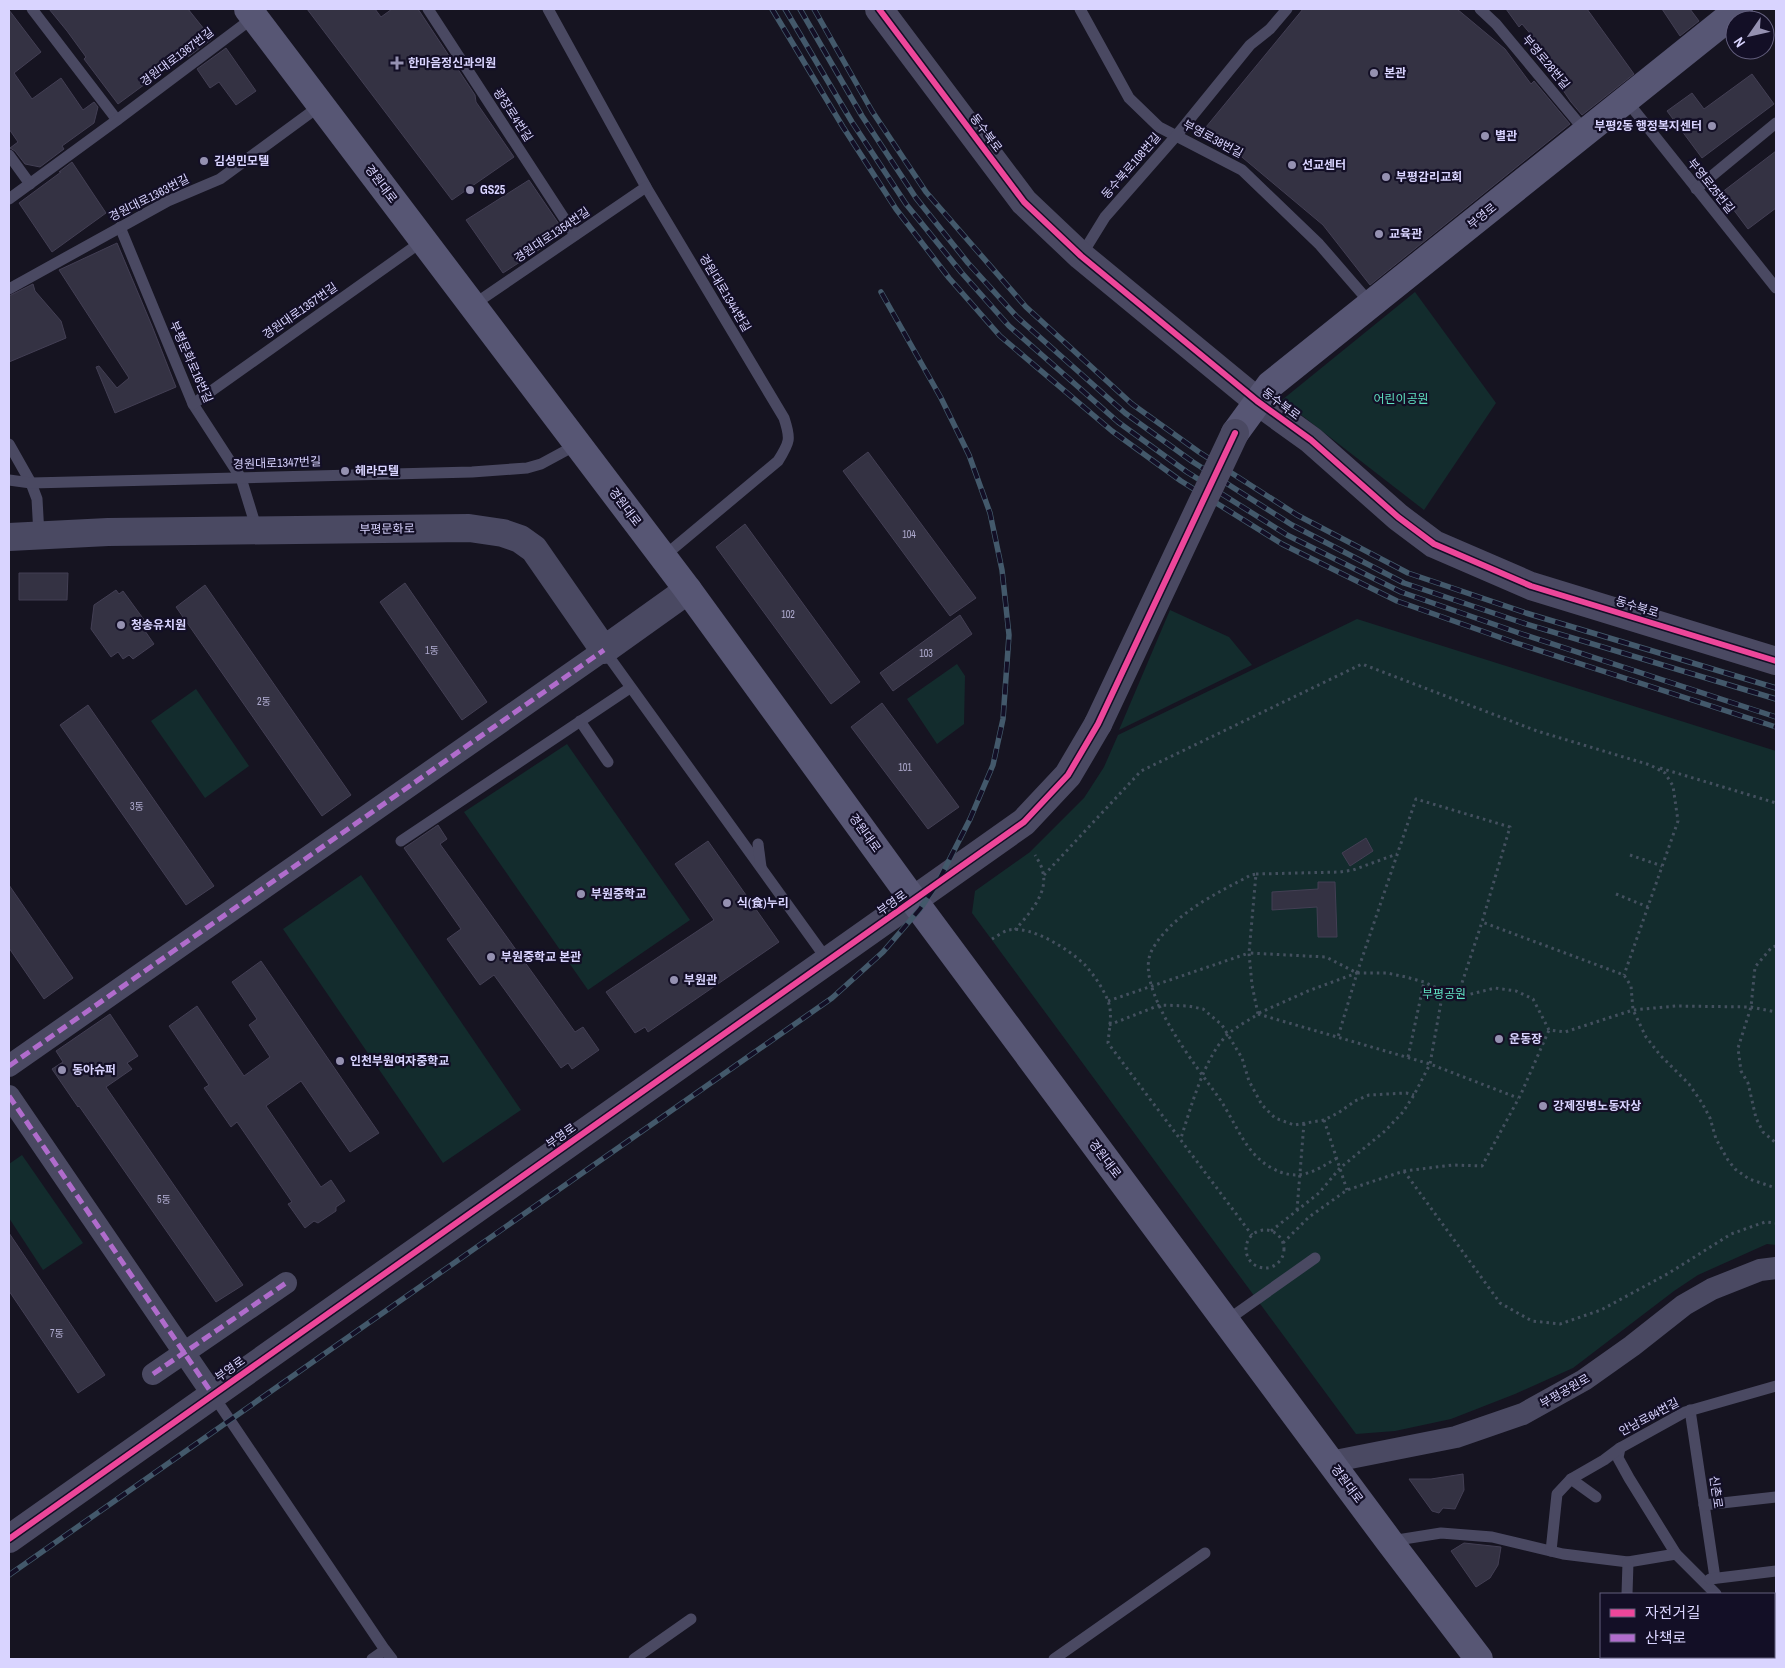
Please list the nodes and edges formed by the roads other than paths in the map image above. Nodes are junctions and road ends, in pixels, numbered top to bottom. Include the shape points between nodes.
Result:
1 (32, 9) edge
2 (428, 9) edge
3 (548, 9) edge
4 (879, 9) edge
5 (1080, 9) edge
6 (1287, 9) edge
7 (1740, 9) edge
8 (1484, 10) edge
9 (256, 11) edge
10 (1626, 100) junction
11 (321, 105) junction
12 (117, 120) junction
13 (1776, 123) edge
14 (1586, 132) junction
15 (1176, 136) junction
16 (9, 155) edge
17 (30, 184) junction
18 (646, 187) junction
19 (1696, 188) junction
20 (9, 199) edge
21 (120, 227) junction
22 (575, 235) junction
23 (424, 240) junction
24 (1081, 256) junction
25 (1776, 288) edge
26 (9, 289) edge
27 (1371, 304) junction
28 (473, 305) junction
29 (1257, 400) junction
30 (193, 404) junction
31 (1235, 433) joint
32 (9, 444) edge
33 (578, 444) junction
34 (241, 478) junction
35 (9, 480) edge
36 (31, 483) junction
37 (257, 530) junction
38 (39, 535) junction
39 (9, 537) edge
40 (663, 557) junction
41 (688, 590) junction
42 (604, 650) junction
43 (1776, 661) edge
44 (630, 688) junction
45 (580, 721) junction
46 (608, 762) dead end
47 (401, 841) dead end
48 (758, 844) dead end
49 (762, 869) junction
50 (914, 901) junction
51 (828, 961) junction
52 (9, 1066) edge
53 (9, 1096) edge
54 (1316, 1258) dead end
55 (1776, 1268) edge
56 (286, 1283) dead end
57 (1226, 1321) junction
58 (184, 1353) junction
59 (152, 1374) dead end
60 (1776, 1386) edge
61 (213, 1395) junction
62 (1690, 1410) junction
63 (1620, 1448) junction
64 (1330, 1462) junction
65 (1571, 1479) junction
66 (1596, 1497) dead end
67 (1776, 1497) edge
68 (1704, 1505) junction
69 (9, 1539) edge
70 (1389, 1541) junction
71 (1551, 1551) junction
72 (1206, 1553) dead end
73 (1676, 1554) junction
74 (1628, 1562) junction
75 (1776, 1571) edge
76 (1715, 1578) junction
77 (1703, 1580) junction
78 (1627, 1593) edge
79 (1715, 1593) edge
80 (691, 1619) dead end
81 (388, 1655) edge
82 (372, 1659) edge
83 (634, 1659) edge
84 (1054, 1659) edge
85 (1479, 1659) edge

1 - 12 lane
2 - 22 lane, 광장로4번길
3 - 18 lane, 경원대로1344번길
4 - 24 street, 동수북로 via 1024,202
5 - 15 lane, 부영로38번길 via 1129,98 1159,127
6 - 15 lane, 동수북로108번길 via 1250,45
7 - 10 main road, 부영로
8 - 14 lane, 부영로28번길
9 - 11 main road, 경원대로
9 - 12 lane, 경원대로1367번길
10 - 14 main road, 부영로
10 - 19 lane, 부영로25번길
11 - 21 lane, 경원대로1363번길 via 220,179 168,201
11 - 23 main road, 경원대로
12 - 17 lane, 경원대로1367번길
13 - 19 lane
14 - 27 main road, 부영로
15 - 24 lane, 동수북로108번길 via 1105,217
15 - 27 lane, 부영로38번길 via 1242,170 1319,244
16 - 17 lane
17 - 20 lane, 경원대로1367번길
18 - 22 lane, 경원대로1354번길
18 - 40 lane, 경원대로1344번길 via 784,418 790,435 778,461
19 - 25 lane, 부영로25번길
21 - 26 lane, 경원대로1363번길
21 - 30 lane, 부평문화로16번길
22 - 28 lane, 경원대로1354번길
23 - 28 main road, 경원대로
23 - 30 lane, 경원대로1357번길
24 - 29 street, 동수북로
27 - 29 main road, 부영로 via 1270,385
28 - 33 main road, 경원대로
29 - 31 main road, 부영로
29 - 43 street, 동수북로 via 1434,544 1532,586
30 - 34 lane, 부평문화로16번길
31 - 50 street, 부영로, bridge via 1098,724 1068,775 1024,822
32 - 36 lane
33 - 34 lane, 경원대로1347번길 via 527,468
33 - 40 main road, 경원대로
34 - 36 lane, 경원대로1347번길
34 - 37 lane, 부평문화로16번길
35 - 36 lane, 경원대로1347번길
36 - 38 lane via 37,499
37 - 38 street, 부평문화로
37 - 42 street, 부평문화로 via 469,528 520,539 534,549
38 - 39 street, 부평문화로
40 - 41 main road, 경원대로
41 - 42 street
41 - 50 main road, 경원대로
42 - 44 lane
42 - 52 street
44 - 45 lane
44 - 49 lane
45 - 46 lane
45 - 47 lane
48 - 49 lane
49 - 51 lane
50 - 51 street, 부영로
50 - 57 main road, 경원대로
51 - 61 street, 부영로
53 - 58 street
54 - 57 lane
55 - 64 street, 부평공원로 via 1760,1270 1712,1289 1684,1305 1584,1380 1523,1414 1456,1437
56 - 58 street
57 - 64 main road, 경원대로
58 - 59 street
58 - 61 street
60 - 62 lane, 안남로64번길
61 - 69 street, 부영로
61 - 81 lane
62 - 63 lane, 안남로64번길
62 - 68 lane, 신촌로
63 - 65 lane
63 - 73 lane, 안남로64번길 via 1618,1458
64 - 70 main road, 경원대로
65 - 66 lane
65 - 71 lane via 1557,1494
67 - 68 lane
68 - 76 lane, 신촌로
70 - 71 lane via 1442,1533 1492,1537
70 - 85 main road, 경원대로
71 - 74 lane
72 - 84 lane
73 - 74 lane
73 - 77 lane, 안남로64번길
74 - 78 lane
75 - 76 lane
76 - 77 lane
77 - 79 lane, 안남로64번길
80 - 83 lane
81 - 82 lane

